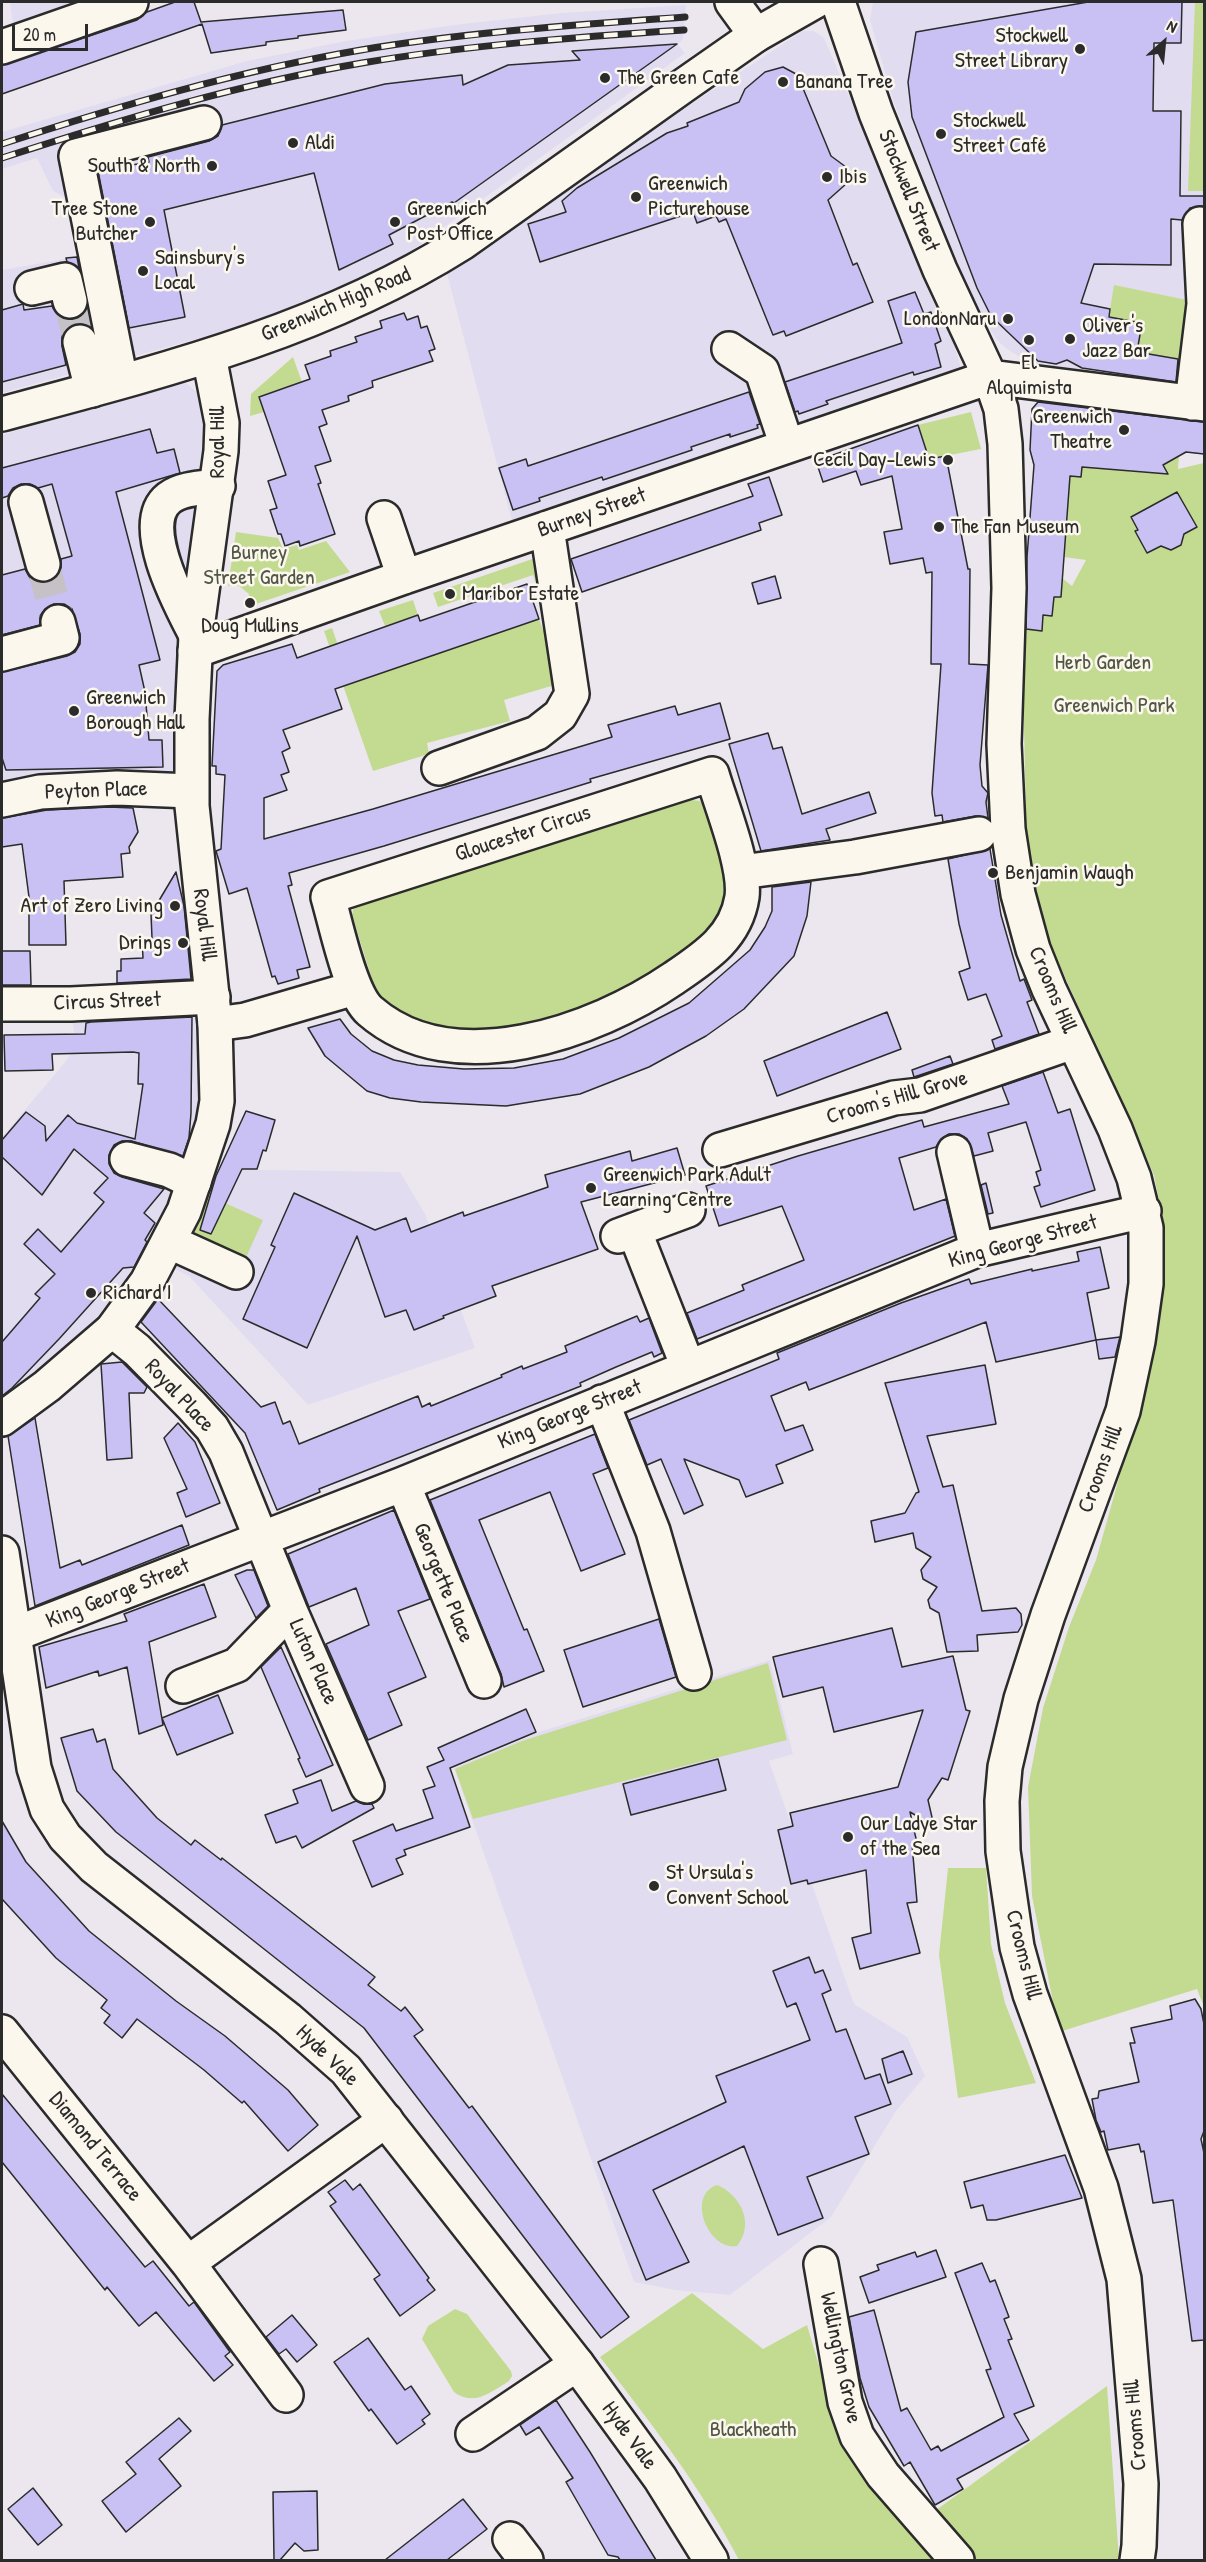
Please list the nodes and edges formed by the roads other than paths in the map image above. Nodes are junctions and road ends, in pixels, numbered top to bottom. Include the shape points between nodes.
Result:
1 (131, 2) edge
2 (732, 2) edge
3 (814, 2) edge
4 (838, 2) edge
5 (756, 35) junction
6 (2, 47) edge
7 (204, 123) dead end
8 (1200, 224) dead end
9 (32, 288) dead end
10 (70, 301) tunnel mouth
11 (80, 342) tunnel mouth
12 (735, 353) dead end
13 (209, 356) junction
14 (990, 377) junction
15 (106, 385) junction
16 (1198, 404) edge
17 (2, 414) edge
18 (787, 446) junction
19 (218, 486) junction
20 (26, 502) dead end
21 (384, 518) dead end
22 (547, 528) junction
23 (43, 564) tunnel mouth
24 (404, 577) junction
25 (58, 622) tunnel mouth
26 (195, 643) junction
27 (2, 654) edge
28 (439, 768) dead end
29 (191, 791) junction
30 (4, 792) edge
31 (979, 834) dead end
32 (741, 872) junction
33 (355, 988) junction
34 (2, 1004) edge
35 (214, 1011) junction
36 (1073, 1042) junction
37 (720, 1150) dead end
38 (954, 1152) dead end
39 (128, 1159) dead end
40 (194, 1182) junction
41 (688, 1210) dead end
42 (1144, 1211) junction
43 (170, 1242) junction
44 (977, 1250) junction
45 (236, 1272) dead end
46 (112, 1330) junction
47 (688, 1366) junction
48 (602, 1402) junction
49 (2, 1419) edge
50 (403, 1484) junction
51 (261, 1538) junction
52 (2, 1553) edge
53 (290, 1610) junction
54 (8, 1637) edge
55 (694, 1673) dead end
56 (484, 1682) dead end
57 (183, 1686) dead end
58 (367, 1786) dead end
59 (2, 2032) edge
60 (386, 2120) junction
61 (188, 2263) junction
62 (821, 2264) dead end
63 (577, 2364) junction
64 (286, 2395) dead end
65 (473, 2434) dead end
66 (711, 2560) edge
67 (957, 2560) edge
68 (1137, 2560) edge

1 - 6 street
2 - 5 street
3 - 5 street, Greenwich High Road
4 - 14 street, Stockwell Street via 910,197
5 - 13 street, Greenwich High Road via 436,260 332,310
7 - 15 street via 76,156
8 - 16 street via 1204,304
9 - 10 street via 65,280
11 - 15 street
12 - 18 street via 762,371
13 - 15 street, Greenwich High Road
13 - 19 street, Royal Hill via 222,423
14 - 16 street
14 - 18 street, Burney Street
14 - 36 street, Crooms Hill via 1001,410 1005,444 1009,588 1004,744 1008,829 1018,894 1033,949
15 - 17 street, Greenwich High Road
18 - 22 street, Burney Street
19 - 26 street, Royal Hill
19 - 26 street via 191,490 169,499 157,521 157,536 173,591
20 - 23 street
21 - 24 street
22 - 24 street, Burney Street
22 - 28 street via 572,694 560,716 537,733
24 - 26 street, Burney Street
25 - 27 street via 62,638
26 - 29 street, Royal Hill
29 - 30 street, Peyton Place via 106,788
29 - 35 street, Royal Hill
31 - 32 street via 855,857
32 - 33 street, Gloucester Circus via 742,896 735,920 710,953 653,992 570,1031 520,1043 471,1046 427,1040 396,1030 367,1010
32 - 33 street, Gloucester Circus via 712,774 328,897
33 - 35 street via 245,1020
34 - 35 street, Circus Street
35 - 40 street, Royal Hill via 217,1101
36 - 37 street, Croom's Hill Grove via 920,1095 894,1098
36 - 42 street, Crooms Hill via 1115,1129
38 - 44 street
39 - 40 street via 169,1170
40 - 43 street, Royal Hill
41 - 47 street via 626,1233
42 - 44 street, King George Street
42 - 68 street, Crooms Hill via 1146,1284 1123,1411 1024,1689 1002,1801 1003,1851 1017,1947 1030,1994 1101,2188 1124,2279 1141,2484
43 - 45 street
43 - 46 street, Royal Hill
44 - 47 street, King George Street
46 - 49 street, Royal Hill via 48,1386
46 - 51 street, Royal Place via 137,1350 212,1428 226,1452
47 - 48 street, King George Street
48 - 50 street, King George Street
48 - 55 street via 653,1531
50 - 51 street, King George Street
50 - 56 street, Georgette Place
51 - 53 street, Luton Place
51 - 54 street, King George Street
52 - 54 street, Hyde Vale
53 - 57 street via 237,1665
53 - 58 street, Luton Place
54 - 60 street, Hyde Vale via 34,1768 47,1809 65,1837 94,1867 321,2046
59 - 61 street, Diamond Terrace
60 - 61 street
60 - 63 street, Hyde Vale
61 - 64 street, Diamond Terrace
62 - 67 street, Wellington Grove via 845,2402 857,2436 883,2475
63 - 65 street
63 - 66 street, Hyde Vale via 660,2478

